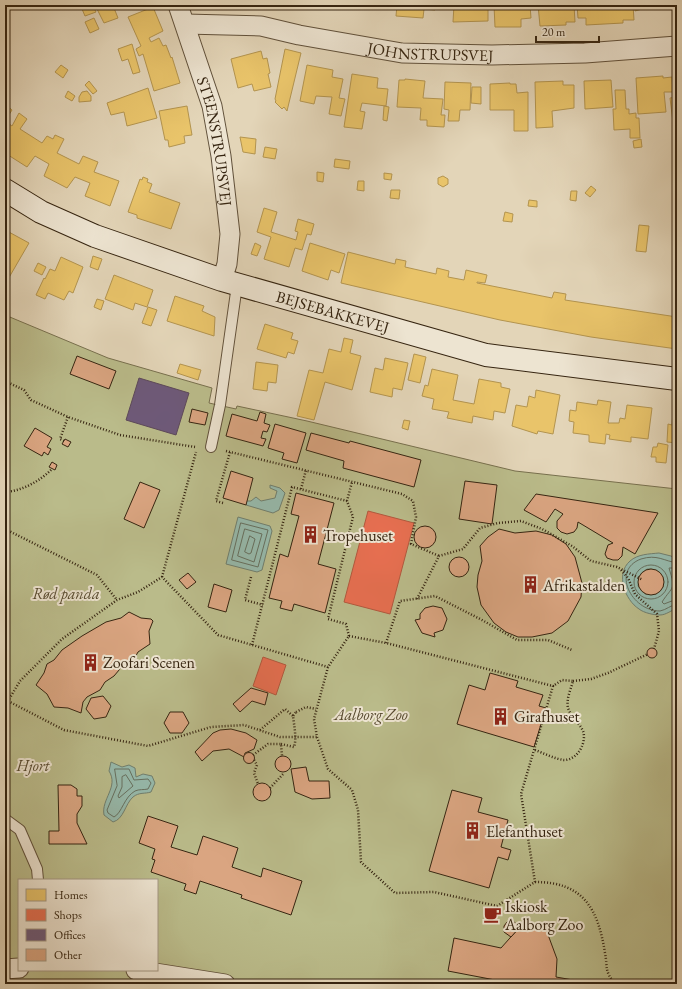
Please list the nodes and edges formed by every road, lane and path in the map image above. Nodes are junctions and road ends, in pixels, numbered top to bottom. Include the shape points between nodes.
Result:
1 (178, 5) edge
2 (186, 24) junction
3 (677, 46) edge
4 (5, 190) edge
5 (229, 282) junction
6 (677, 379) edge
7 (5, 381) edge
8 (68, 417) junction
9 (64, 441) dead end
10 (211, 447) joint
11 (230, 452) junction
12 (52, 469) dead end
13 (306, 470) junction
14 (352, 482) junction
15 (301, 489) junction
16 (5, 492) edge
17 (346, 501) junction
18 (224, 503) dead end
19 (5, 529) edge
20 (439, 556) junction
21 (619, 568) junction
22 (162, 577) junction
23 (251, 578) dead end
24 (641, 579) dead end
25 (416, 599) junction
26 (117, 600) junction
27 (263, 605) junction
28 (350, 636) junction
29 (386, 643) junction
30 (252, 645) junction
31 (654, 649) dead end
32 (572, 650) dead end
33 (648, 654) dead end
34 (328, 667) junction
35 (573, 680) junction
36 (554, 686) junction
37 (7, 700) edge
38 (316, 709) junction
39 (293, 716) junction
40 (260, 730) junction
41 (317, 737) junction
42 (281, 744) junction
43 (535, 750) junction
44 (253, 755) dead end
45 (282, 756) dead end
46 (254, 760) dead end
47 (284, 772) dead end
48 (258, 784) dead end
49 (270, 788) dead end
50 (5, 819) edge
51 (38, 879) edge
52 (534, 882) junction
53 (18, 968) edge
54 (5, 969) edge
55 (142, 971) edge
56 (225, 984) edge
57 (615, 984) edge

1 - 2 street, STEENSTRUPSVEJ
2 - 3 street, JOHNSTRUPSVEJ via 260,26 312,38 402,53 585,53
2 - 5 street, STEENSTRUPSVEJ via 212,106 227,202 230,234 227,264
4 - 5 street, BEJSEBAKKEVEJ via 41,212 95,236
5 - 6 street, BEJSEBAKKEVEJ via 486,355
5 - 10 lane via 220,405
7 - 8 path via 24,390 31,400
8 - 9 path via 60,438
8 - 22 path via 120,436 197,447
10 - 11 path
11 - 13 path
11 - 18 path via 216,501
12 - 16 path via 28,485 13,492
13 - 14 path
13 - 15 path
14 - 17 path
14 - 20 path via 402,494 413,500 416,517 412,544
15 - 17 path
15 - 27 path via 292,487
17 - 28 path via 353,517 328,619 346,624
19 - 26 path via 97,575
20 - 21 path via 463,549 480,528 521,521 542,529 572,546 591,561
20 - 25 path
21 - 24 path
21 - 31 path via 628,578 635,594 657,614 659,631
22 - 26 path via 138,592
22 - 30 path via 218,634
23 - 27 path via 245,600
25 - 29 path via 400,601
25 - 32 path via 435,596 517,640 548,640
26 - 37 path via 62,639 20,681
27 - 30 path
28 - 29 path
28 - 34 path
29 - 36 path
30 - 34 path
33 - 35 path via 591,679
34 - 38 path
35 - 36 path via 562,680
35 - 43 path via 568,702 571,715 584,733 580,751 563,760
36 - 43 path
37 - 40 path via 64,730 148,746 211,727 244,724
38 - 39 path via 306,707
38 - 41 path via 314,719
39 - 40 path via 285,709
39 - 42 path, bridge via 296,740 294,746
40 - 41 path via 280,737
41 - 52 path via 328,768 352,790 358,810 361,862 395,893 434,892 497,906
42 - 44 path via 268,744
42 - 45 path
43 - 52 path via 521,794
46 - 48 path via 257,765 254,773
47 - 49 path
50 - 51 lane via 20,830 37,869
52 - 57 path via 552,882 580,894 594,910 603,941 606,972
53 - 54 street
55 - 56 street

